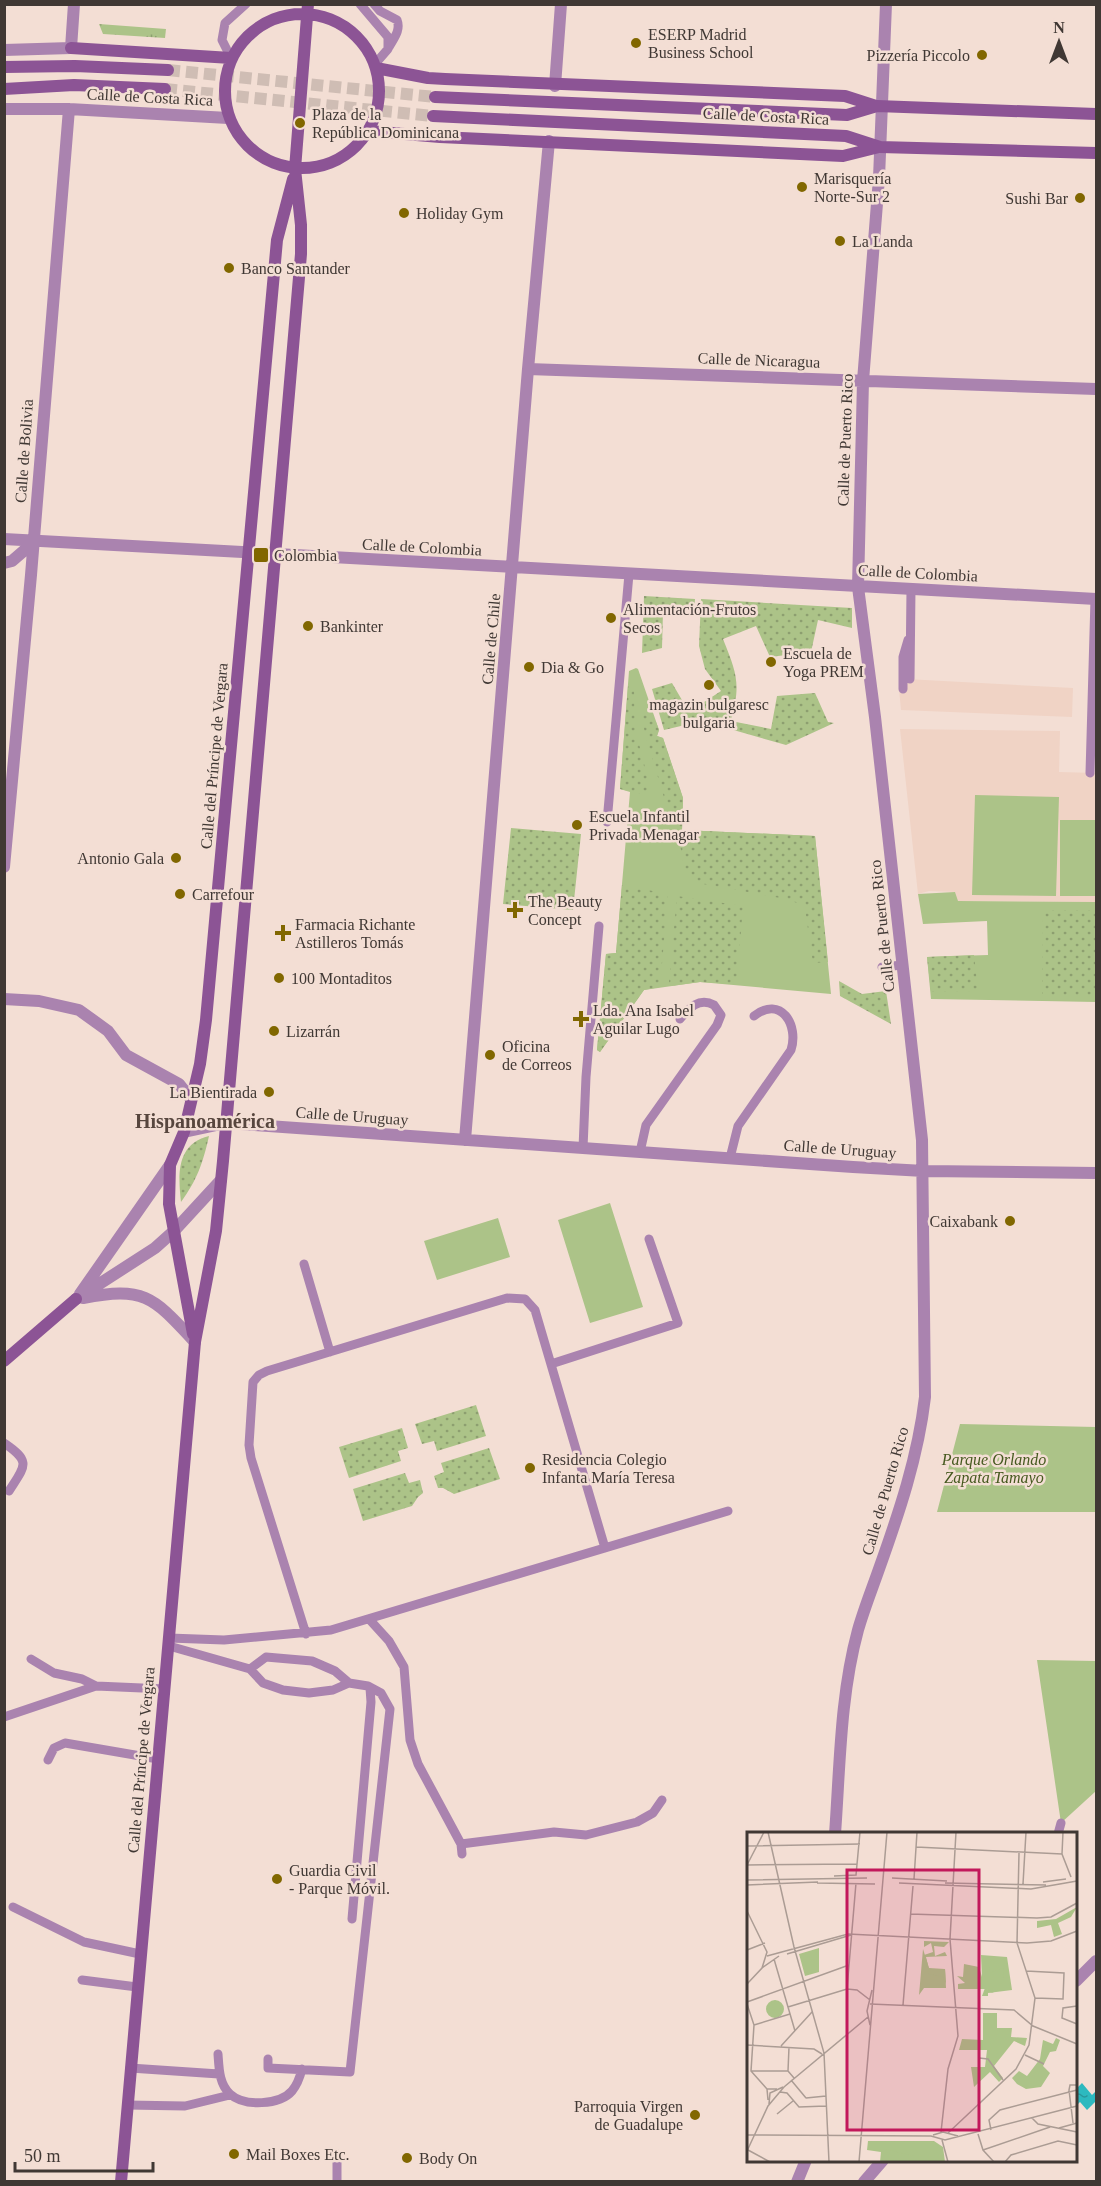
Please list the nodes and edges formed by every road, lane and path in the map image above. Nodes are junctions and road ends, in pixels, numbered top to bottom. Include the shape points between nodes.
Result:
1 (74, 4) edge
2 (246, 4) edge
3 (360, 4) edge
4 (374, 4) edge
5 (561, 4) edge
6 (886, 4) edge
7 (307, 9) edge
8 (71, 48) junction
9 (388, 49) junction
10 (4, 50) edge
11 (231, 58) junction
12 (375, 66) junction
13 (4, 67) edge
14 (168, 70) tunnel mouth
15 (555, 86) junction
16 (4, 89) edge
17 (165, 89) tunnel mouth
18 (435, 97) tunnel mouth
19 (879, 106) junction
20 (4, 109) edge
21 (69, 109) junction
22 (1096, 114) edge
23 (433, 116) tunnel mouth
24 (228, 118) junction
25 (369, 131) junction
26 (549, 141) junction
27 (880, 147) junction
28 (1096, 153) edge
29 (295, 169) junction
30 (528, 369) junction
31 (863, 381) junction
32 (1096, 389) edge
33 (4, 539) edge
34 (34, 542) junction
35 (249, 554) junction
36 (275, 555) junction
37 (4, 563) edge
38 (513, 568) junction
39 (629, 574) junction
40 (858, 587) junction
41 (911, 589) junction
42 (1096, 599) edge
43 (911, 632) junction
44 (910, 679) dead end
45 (903, 689) dead end
46 (1090, 773) dead end
47 (7, 804) edge
48 (607, 822) dead end
49 (4, 867) edge
50 (599, 926) dead end
51 (903, 965) junction
52 (882, 968) dead end
53 (4, 999) edge
54 (754, 1016) dead end
55 (680, 1019) dead end
56 (191, 1099) junction
57 (226, 1123) junction
58 (184, 1132) junction
59 (465, 1140) junction
60 (583, 1148) junction
61 (640, 1152) junction
62 (730, 1158) junction
63 (170, 1165) junction
64 (924, 1171) junction
65 (1096, 1173) edge
66 (221, 1180) junction
67 (174, 1231) junction
68 (649, 1239) dead end
69 (304, 1264) dead end
70 (76, 1299) junction
71 (195, 1342) junction
72 (330, 1352) junction
73 (4, 1360) edge
74 (551, 1364) junction
75 (4, 1443) edge
76 (9, 1491) dead end
77 (728, 1511) dead end
78 (605, 1548) junction
79 (369, 1619) junction
80 (306, 1634) junction
81 (169, 1642) junction
82 (31, 1659) dead end
83 (249, 1670) junction
84 (349, 1683) junction
85 (96, 1686) junction
86 (370, 1688) junction
87 (165, 1689) junction
88 (4, 1718) edge
89 (158, 1759) junction
90 (48, 1760) dead end
91 (662, 1800) dead end
92 (1061, 1823) dead end
93 (836, 1832) edge
94 (1058, 1832) edge
95 (13, 1907) dead end
96 (352, 1919) dead end
97 (140, 1954) junction
98 (1096, 1961) edge
99 (82, 1980) dead end
100 (1077, 1980) edge
101 (137, 1987) junction
102 (218, 2054) dead end
103 (268, 2059) dead end
104 (130, 2067) junction
105 (302, 2069) junction
106 (219, 2074) junction
107 (230, 2095) junction
108 (127, 2105) junction
109 (337, 2154) dead end
110 (805, 2162) edge
111 (881, 2162) edge
112 (121, 2181) edge
113 (337, 2181) edge
114 (797, 2181) edge
115 (864, 2181) edge

1 - 8 street
2 - 11 lane via 225,23 222,40
3 - 9 lane via 388,37
4 - 9 lane via 398,23
5 - 15 street
6 - 19 street, Calle de Puerto Rico
7 - 11 main road via 272,19 249,34
7 - 12 main road via 347,28 365,47
7 - 29 main road, Calle del Príncipe de Vergara
8 - 10 street
8 - 11 main road
9 - 12 lane
11 - 24 main road via 224,80
12 - 15 main road via 428,78
12 - 25 main road via 378,105
13 - 14 main road
15 - 19 main road via 845,96
16 - 17 main road via 74,85
18 - 19 main road, Calle de Costa Rica via 847,115
19 - 22 main road, Calle de Costa Rica
19 - 27 street, Calle de Puerto Rico
20 - 21 street, Calle de Costa Rica
21 - 24 street, Calle de Costa Rica
21 - 34 street, Calle de Bolivia
23 - 27 main road, Calle de Costa Rica via 846,136
24 - 29 main road via 242,141 259,157
25 - 26 main road
25 - 29 main road via 338,160
26 - 27 main road via 843,156
26 - 30 street, Calle de Chile
27 - 28 main road, Calle de Costa Rica
27 - 31 street, Calle de Puerto Rico
29 - 35 main road, Calle del Príncipe de Vergara via 277,240
29 - 36 main road, Calle del Príncipe de Vergara via 301,248
30 - 31 street, Calle de Nicaragua
30 - 38 street, Calle de Chile
31 - 32 street, Calle de Nicaragua
31 - 40 street, Calle de Puerto Rico
33 - 34 street, Calle de Colombia
34 - 35 street, Calle de Colombia
34 - 37 street
34 - 47 street, Calle de Bolivia
35 - 36 street, Calle de Colombia
35 - 56 main road, Calle del Príncipe de Vergara via 209,993 200,1064
36 - 38 street, Calle de Colombia
36 - 57 main road, Calle del Príncipe de Vergara
38 - 39 street, Calle de Colombia
38 - 59 street, Calle de Chile
39 - 40 street, Calle de Colombia
39 - 48 lane
40 - 41 street, Calle de Colombia
40 - 51 street, Calle de Puerto Rico
41 - 42 street, Calle de Colombia
41 - 43 lane
42 - 46 lane
43 - 44 lane
43 - 45 lane via 903,657
47 - 49 street, Calle de Bolivia
50 - 60 lane
51 - 52 lane
51 - 64 street, Calle de Puerto Rico
53 - 56 street via 39,1001 79,1010 108,1031 126,1055 179,1084
54 - 62 lane via 766,1008 781,1012 790,1024 794,1043 738,1126
55 - 61 lane via 690,1007 705,1002 714,1005 721,1015 646,1125
56 - 58 main road, Calle del Príncipe de Vergara
57 - 58 street, Calle de Uruguay
57 - 59 street, Calle de Uruguay
57 - 66 main road, Calle del Príncipe de Vergara
58 - 63 main road, Calle del Príncipe de Vergara
59 - 60 street, Calle de Uruguay
60 - 61 street, Calle de Uruguay
61 - 62 street, Calle de Uruguay
62 - 64 street, Calle de Uruguay
63 - 67 main road, Calle del Príncipe de Vergara via 169,1204
63 - 70 street
64 - 65 street, Calle de Uruguay
64 - 93 street, Calle de Puerto Rico via 922,1425 901,1506 858,1628 848,1677
66 - 67 street
66 - 71 main road, Calle del Príncipe de Vergara via 216,1231
67 - 70 street via 155,1248
67 - 71 main road, Calle del Príncipe de Vergara
68 - 74 lane via 678,1323
69 - 72 lane
70 - 71 street via 112,1293 138,1294 163,1308
70 - 73 main road
71 - 81 main road, Calle del Príncipe de Vergara
72 - 74 lane via 507,1298 525,1299 535,1310
72 - 80 lane via 267,1371 253,1382 251,1458
74 - 78 lane
75 - 76 lane via 20,1453 23,1460 23,1469
77 - 78 lane
78 - 79 lane
79 - 80 lane
79 - 91 lane via 389,1641 404,1667 410,1740 418,1764 462,1849 554,1832 585,1835 637,1822 653,1813
80 - 81 lane
81 - 83 lane
81 - 87 main road, Calle del Príncipe de Vergara
82 - 85 lane via 54,1673
83 - 84 lane via 263,1683 309,1694
83 - 84 lane via 266,1658 312,1661 335,1671
84 - 86 lane
85 - 87 lane
85 - 88 lane
86 - 96 lane
86 - 105 lane via 381,1693 390,1709 389,1729 350,2072
87 - 89 main road, Calle del Príncipe de Vergara
89 - 90 lane via 65,1743 54,1748
89 - 97 main road, Calle del Príncipe de Vergara
92 - 94 lane
95 - 97 lane via 84,1942
97 - 101 main road, Calle del Príncipe de Vergara
98 - 100 street
99 - 101 lane
101 - 104 main road, Calle del Príncipe de Vergara
102 - 106 lane
103 - 105 lane via 268,2068
104 - 106 lane
104 - 108 main road, Calle del Príncipe de Vergara
105 - 107 lane via 292,2091 282,2098 249,2103
106 - 107 lane
107 - 108 lane via 185,2106
108 - 112 main road, Calle del Príncipe de Vergara
109 - 113 lane
110 - 114 street
111 - 115 street

